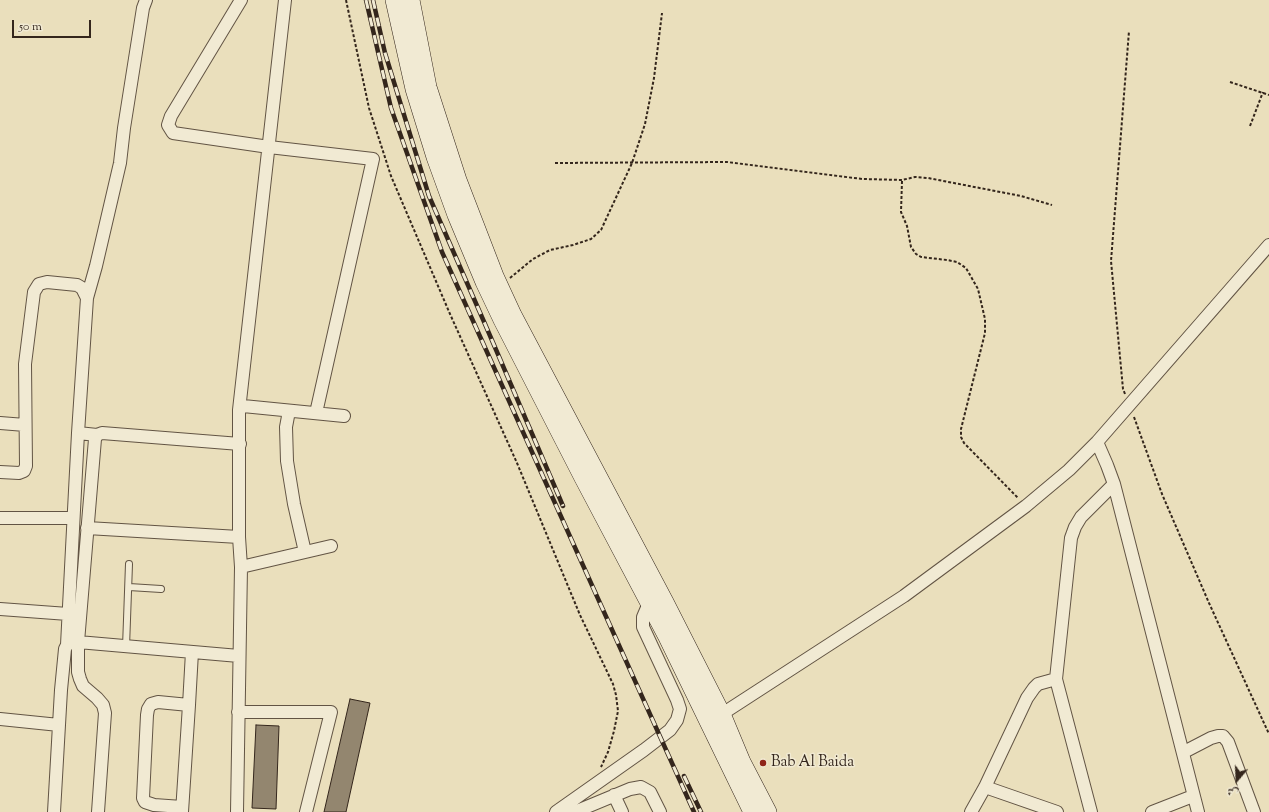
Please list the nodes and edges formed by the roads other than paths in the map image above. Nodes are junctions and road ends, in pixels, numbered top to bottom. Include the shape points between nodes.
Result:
1 (146, 0) edge
2 (241, 0) edge
3 (285, 0) edge
4 (394, 0) edge
5 (411, 0) edge
6 (269, 147) junction
7 (1269, 246) edge
8 (87, 298) junction
9 (240, 407) junction
10 (289, 411) junction
11 (316, 413) junction
12 (344, 416) dead end
13 (0, 423) edge
14 (25, 424) junction
15 (78, 433) junction
16 (97, 435) junction
17 (1097, 442) junction
18 (240, 444) junction
19 (0, 472) edge
20 (1114, 484) junction
21 (0, 518) edge
22 (73, 518) junction
23 (87, 528) junction
24 (239, 536) junction
25 (331, 546) dead end
26 (305, 552) junction
27 (129, 564) dead end
28 (241, 567) junction
29 (129, 587) junction
30 (161, 589) dead end
31 (649, 603) junction
32 (73, 607) junction
33 (0, 609) edge
34 (72, 644) junction
35 (126, 647) junction
36 (192, 652) junction
37 (239, 656) junction
38 (1056, 679) junction
39 (189, 705) junction
40 (238, 712) junction
41 (722, 714) junction
42 (0, 719) edge
43 (58, 725) junction
44 (1184, 752) junction
45 (985, 787) junction
46 (614, 795) junction
47 (1194, 796) junction
48 (182, 809) edge
49 (558, 811) edge
50 (54, 812) edge
51 (98, 812) edge
52 (237, 812) edge
53 (306, 812) edge
54 (622, 812) edge
55 (660, 812) edge
56 (752, 812) edge
57 (768, 812) edge
58 (971, 812) edge
59 (1057, 812) edge
60 (1091, 812) edge
61 (1152, 812) edge
62 (1198, 812) edge
63 (1254, 812) edge

1 - 8 street via 120,163
2 - 6 street via 170,116 168,125 173,133
3 - 6 street
4 - 31 street via 414,88 435,157 467,244 502,320
5 - 41 street via 428,87 458,180 499,286
6 - 9 street
6 - 11 street via 373,159
7 - 17 street
8 - 14 street via 82,288 77,285 47,282 39,284 34,292 25,364
8 - 15 street
9 - 10 street
9 - 18 street
10 - 11 street
10 - 26 street via 286,435 287,461
11 - 12 street
13 - 14 street
14 - 19 street via 24,471
15 - 16 street
15 - 22 street
16 - 18 street via 102,433
16 - 23 street
17 - 20 street
17 - 41 street via 1069,470 1026,506 904,596
18 - 24 street
20 - 38 street via 1081,517 1075,527
20 - 44 street
21 - 22 street
22 - 32 street
23 - 24 street
23 - 32 street
24 - 28 street
25 - 26 street
26 - 28 street
27 - 29 lane
28 - 37 street
29 - 30 lane
29 - 35 lane
31 - 49 street via 643,617 643,627 677,700 680,710 678,720 670,730 649,746
31 - 56 street
32 - 33 street
32 - 34 street
34 - 35 street
34 - 43 street via 65,650
34 - 51 street via 83,686 103,705 105,713
35 - 36 street
36 - 37 street
36 - 39 street
37 - 40 street
38 - 45 street via 1038,684 1027,698
38 - 60 street
39 - 48 street
39 - 48 street via 158,702 151,704 146,715 143,798 145,802 154,805
40 - 52 street
40 - 53 street via 331,712
41 - 57 street via 742,762
42 - 43 street
43 - 50 street
44 - 47 street
44 - 63 street via 1211,738 1223,736 1228,742
45 - 58 street
45 - 59 street
46 - 49 street via 577,811
46 - 54 street
46 - 55 street via 636,787 646,789
47 - 61 street
47 - 62 street

